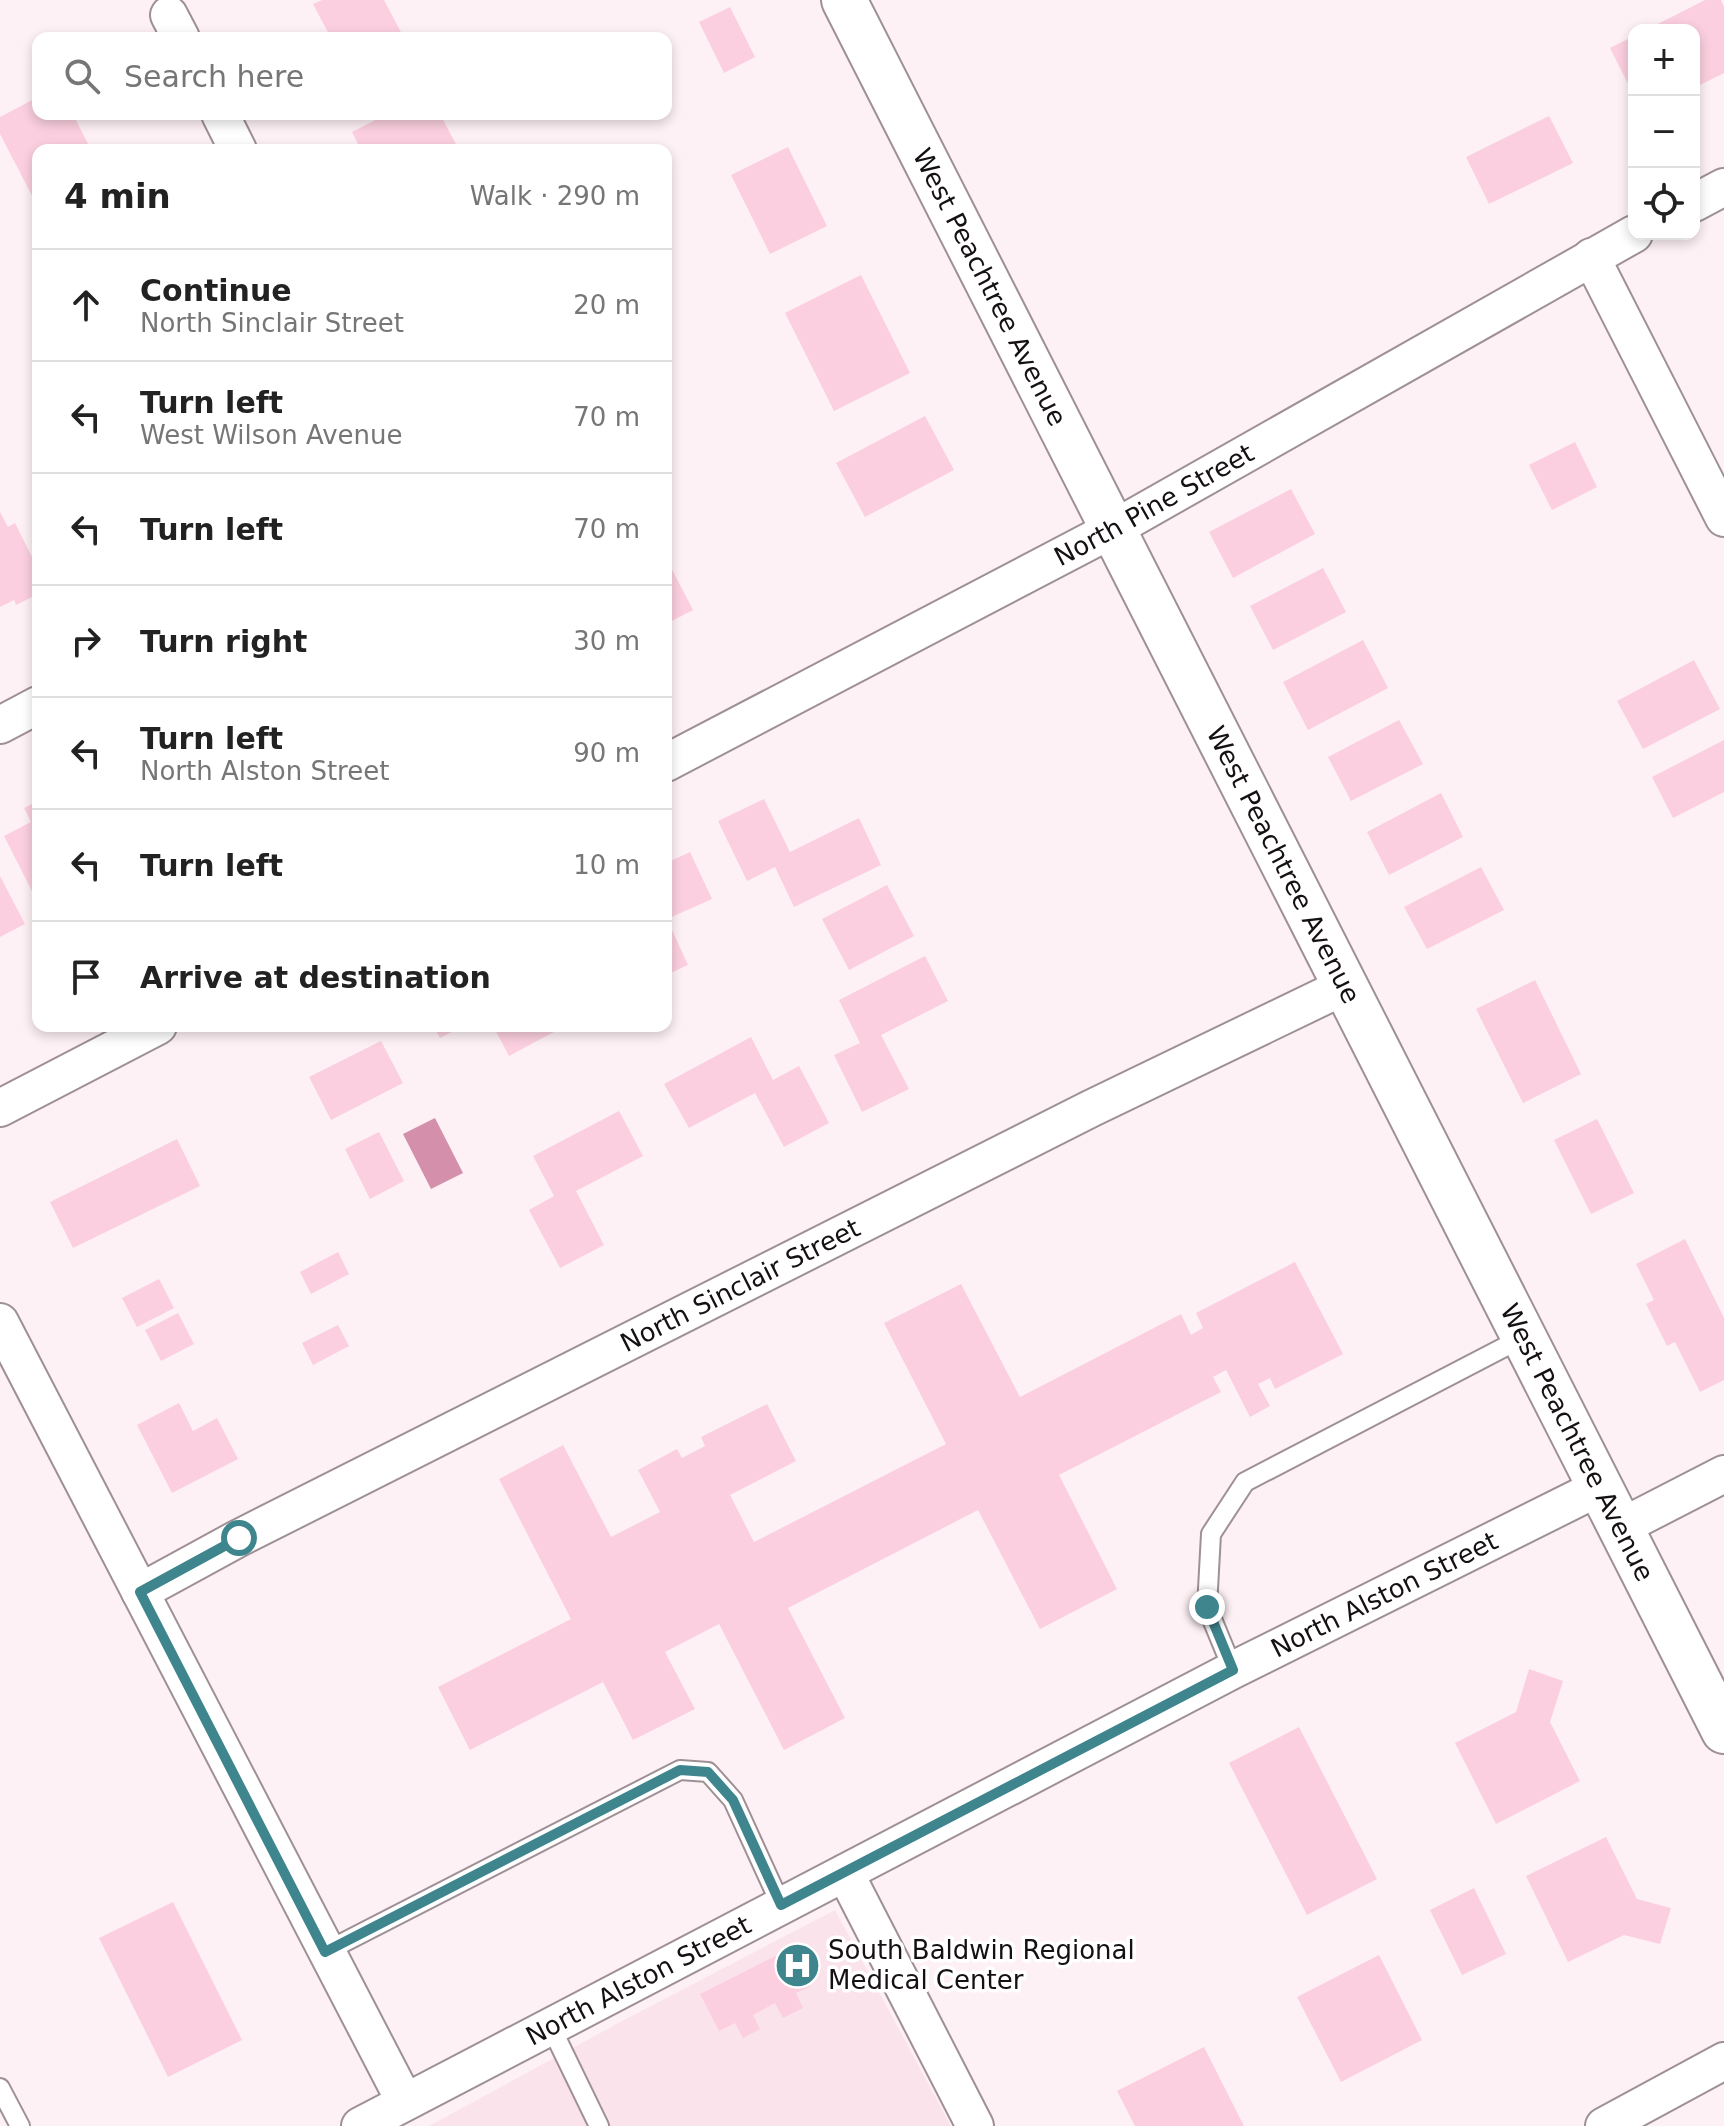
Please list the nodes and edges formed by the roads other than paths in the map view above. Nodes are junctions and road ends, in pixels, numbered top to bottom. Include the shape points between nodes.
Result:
1 (844, 0) edge
2 (223, 120) edge
3 (235, 144) edge
4 (1724, 187) edge
5 (1700, 200) edge
6 (1628, 237) edge
7 (1591, 257) junction
8 (1724, 518) edge
9 (1113, 529) junction
10 (32, 708) edge
11 (0, 725) edge
12 (672, 760) edge
13 (1345, 986) junction
14 (146, 1032) edge
15 (0, 1108) edge
16 (0, 1322) edge
17 (1524, 1337) junction
18 (1724, 1474) edge
19 (1600, 1487) junction
20 (1621, 1527) junction
21 (140, 1592) junction
22 (1233, 1670) junction
23 (1724, 1731) edge
24 (845, 1873) junction
25 (781, 1905) junction
26 (325, 1952) junction
27 (550, 2025) junction
28 (1724, 2061) edge
29 (0, 2088) edge
30 (405, 2102) junction
31 (20, 2126) edge
32 (360, 2126) edge
33 (599, 2126) edge
34 (975, 2126) edge
35 (1604, 2126) edge

1 - 9 street, West Peachtree Avenue
2 - 3 street
4 - 5 street
6 - 7 street, North Pine Street
7 - 8 street
7 - 9 street, North Pine Street
9 - 12 street, North Pine Street
9 - 13 street, West Peachtree Avenue
10 - 11 street
13 - 17 street, West Peachtree Avenue
13 - 21 street, North Sinclair Street via 1078,1115
14 - 15 street
16 - 21 street
17 - 19 street, West Peachtree Avenue
17 - 22 lane via 1245,1482 1211,1534 1207,1607
18 - 20 street
19 - 20 street, West Peachtree Avenue
19 - 22 street, North Alston Street
20 - 23 street, West Peachtree Avenue
21 - 26 street
22 - 24 street, North Alston Street
24 - 25 street, North Alston Street
24 - 34 street
25 - 26 lane via 733,1800 708,1772 680,1770
25 - 27 street, North Alston Street
26 - 30 street
27 - 30 street, North Alston Street
27 - 33 lane
28 - 35 street
29 - 31 lane
30 - 32 street, North Alston Street

